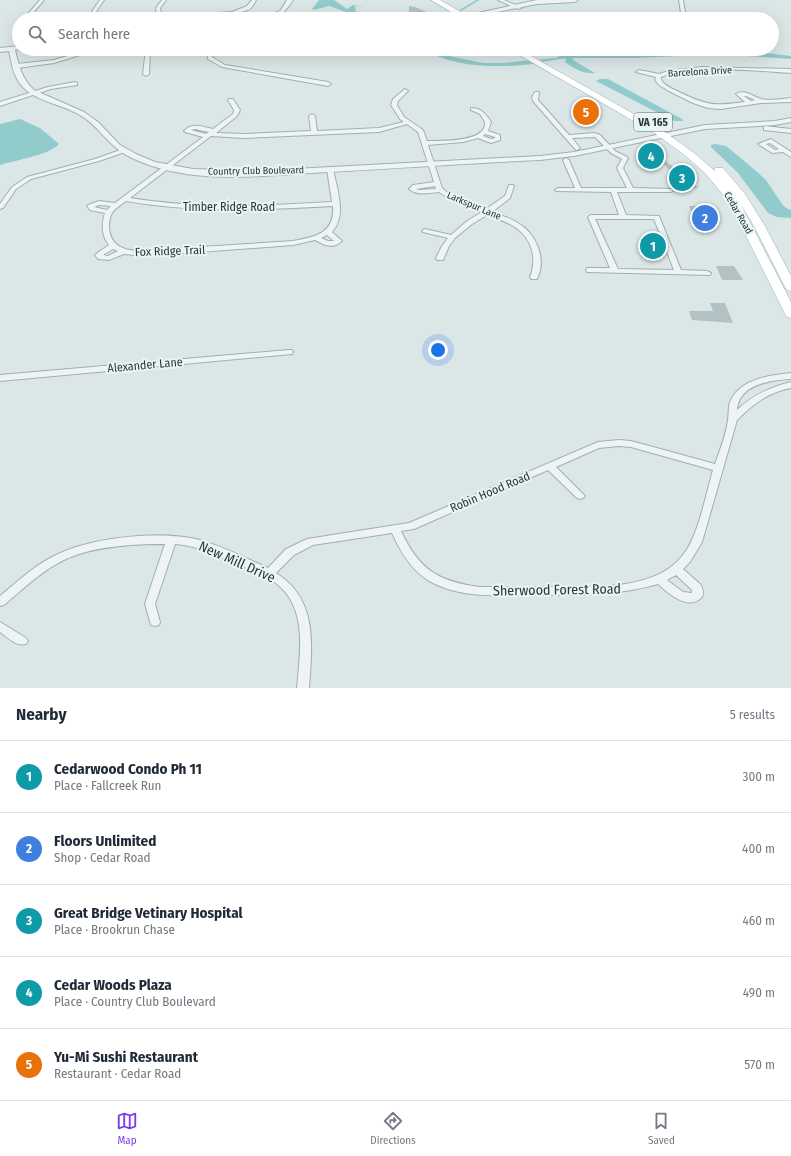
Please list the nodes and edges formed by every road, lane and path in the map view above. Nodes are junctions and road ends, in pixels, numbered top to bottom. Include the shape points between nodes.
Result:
1 (42, 0) edge
2 (102, 0) edge
3 (164, 0) edge
4 (254, 0) edge
5 (290, 0) edge
6 (427, 0) edge
7 (435, 0) edge
8 (500, 0) edge
9 (509, 0) edge
10 (576, 0) edge
11 (681, 0) edge
12 (521, 7) junction
13 (32, 12) edge
14 (95, 12) edge
15 (159, 12) edge
16 (236, 12) edge
17 (281, 12) edge
18 (452, 12) edge
19 (455, 12) edge
20 (496, 12) edge
21 (683, 12) edge
22 (12, 48) edge
23 (0, 50) edge
24 (15, 56) edge
25 (72, 56) edge
26 (147, 56) edge
27 (210, 56) edge
28 (525, 56) edge
29 (532, 56) edge
30 (540, 62) junction
31 (16, 66) junction
32 (791, 71) edge
33 (639, 72) dead end
34 (146, 74) dead end
35 (659, 76) junction
36 (75, 84) dead end
37 (328, 84) dead end
38 (404, 91) dead end
39 (35, 93) junction
40 (537, 93) dead end
41 (231, 100) dead end
42 (791, 100) edge
43 (761, 101) junction
44 (750, 103) junction
45 (0, 104) edge
46 (473, 109) dead end
47 (312, 116) dead end
48 (791, 120) edge
49 (408, 122) junction
50 (791, 131) edge
51 (485, 132) junction
52 (314, 133) junction
53 (211, 134) junction
54 (478, 136) junction
55 (567, 137) junction
56 (672, 137) junction
57 (425, 143) junction
58 (577, 148) dead end
59 (611, 150) junction
60 (784, 150) dead end
61 (123, 151) junction
62 (791, 155) edge
63 (566, 160) junction
64 (432, 165) junction
65 (167, 167) junction
66 (330, 169) junction
67 (437, 184) junction
68 (511, 186) dead end
69 (441, 190) junction
70 (558, 190) dead end
71 (579, 190) junction
72 (613, 190) junction
73 (631, 190) junction
74 (671, 190) dead end
75 (124, 199) junction
76 (334, 204) junction
77 (116, 205) junction
78 (1, 207) dead end
79 (109, 212) junction
80 (487, 212) junction
81 (623, 216) junction
82 (425, 231) dead end
83 (327, 232) junction
84 (451, 237) junction
85 (316, 238) junction
86 (113, 246) junction
87 (124, 252) junction
88 (440, 258) dead end
89 (590, 270) dead end
90 (615, 271) junction
91 (678, 272) junction
92 (707, 273) dead end
93 (534, 277) dead end
94 (791, 287) edge
95 (791, 314) edge
96 (289, 352) dead end
97 (791, 376) edge
98 (0, 378) edge
99 (791, 385) edge
100 (733, 419) junction
101 (549, 466) junction
102 (718, 468) junction
103 (580, 496) dead end
104 (395, 529) junction
105 (171, 540) junction
106 (676, 569) junction
107 (269, 574) junction
108 (659, 579) junction
109 (0, 602) edge
110 (155, 622) dead end
111 (0, 626) edge
112 (22, 641) dead end
113 (303, 688) edge

1 - 13 street
2 - 14 street
3 - 15 street via 158,8
4 - 16 street via 249,7
5 - 17 street
6 - 18 main road
7 - 19 main road
8 - 12 street
9 - 12 street
10 - 12 street
11 - 21 street
12 - 20 street
22 - 23 street
24 - 31 street, Country Club Boulevard
25 - 31 street
26 - 34 street
27 - 37 street via 224,66
28 - 30 main road, Cedar Road / VA 165
29 - 30 main road, Cedar Road / VA 165
30 - 56 main road, Cedar Road / VA 165
30 - 56 main road, Cedar Road / VA 165 via 552,65
31 - 39 street, Country Club Boulevard via 23,82
32 - 35 street, Barcelona Drive via 704,70 672,72
33 - 35 street
35 - 44 street, Barcelona Drive via 661,84 699,104 721,107
36 - 39 street
38 - 49 street, Larkspur Lane via 394,104 400,115
39 - 45 street
39 - 61 street, Country Club Boulevard via 85,115
40 - 55 street via 535,100
41 - 53 street via 237,112
42 - 43 street, Barcelona Drive
43 - 44 street, Barcelona Drive
43 - 44 street via 747,94 739,94
46 - 51 street via 482,113 488,122 489,126
47 - 52 street
48 - 56 street, Country Club Boulevard via 711,127
49 - 52 street via 379,130
49 - 57 street, Larkspur Lane via 422,131
50 - 56 street, Country Club Boulevard via 769,128 740,129
51 - 54 street
51 - 54 street via 498,136 498,139 491,141
52 - 53 street via 236,136
53 - 65 street
54 - 57 street via 463,140
55 - 58 street
55 - 59 street via 595,135
56 - 59 street, Country Club Boulevard
56 - 94 main road, Cedar Road / VA 165 via 709,160 732,184 746,204
56 - 95 main road, Cedar Road / VA 165 via 706,168 730,197
57 - 64 street, Larkspur Lane
59 - 63 street, Country Club Boulevard
59 - 64 street, Country Club Boulevard
59 - 73 street via 625,158 620,168
60 - 62 street
61 - 65 street, Country Club Boulevard via 147,162
61 - 78 street via 29,178 14,188
63 - 64 street, Country Club Boulevard
63 - 71 street
64 - 66 street, Country Club Boulevard
64 - 67 street, Larkspur Lane
65 - 66 street, Country Club Boulevard via 227,174
65 - 75 street
66 - 76 street
67 - 69 street, Larkspur Lane
67 - 69 street via 415,186 412,189 418,192
68 - 80 street via 508,197
69 - 80 street, Larkspur Lane
70 - 71 street
71 - 72 street
72 - 73 street
72 - 81 street
73 - 74 street
75 - 76 street, Timber Ridge Road via 164,206 208,209
75 - 77 street
76 - 83 street via 336,220
77 - 79 street
77 - 79 street via 99,203 90,206 92,209
79 - 86 street via 106,236
80 - 84 street via 466,224
80 - 93 street, Larkspur Lane via 515,224 529,235 539,261
81 - 90 street via 591,217
81 - 91 street via 657,216
82 - 84 street
83 - 85 street, Fox Ridge Trail
83 - 85 street via 339,240 329,244
84 - 88 street
85 - 87 street, Fox Ridge Trail via 293,243 158,254
86 - 87 street, Fox Ridge Trail
86 - 87 street via 102,252 100,257 109,258
89 - 90 street
90 - 91 street
91 - 92 street
96 - 98 street, Alexander Lane
97 - 100 street, Sherwood Forest Road via 766,380 741,391 735,399
99 - 100 street, Sherwood Forest Road via 773,389 760,396 746,405
100 - 102 street, Sherwood Forest Road
101 - 102 street, Robin Hood Road via 598,445 619,443
101 - 103 street
101 - 104 street, Robin Hood Road via 411,526
102 - 106 street, Sherwood Forest Road via 697,542 691,553
104 - 107 street, Robin Hood Road via 310,542 290,552
104 - 108 street, Sherwood Forest Road via 402,546 423,572 434,579 464,589 608,590 641,586
105 - 107 street, New Mill Drive via 201,544
105 - 109 street, New Mill Drive via 107,544 78,550 49,564
105 - 110 street via 150,604
106 - 108 street, Sherwood Forest Road
106 - 108 street via 697,588 698,596 684,598 677,595
107 - 113 street, New Mill Drive via 290,590 302,616 306,637
111 - 112 street

